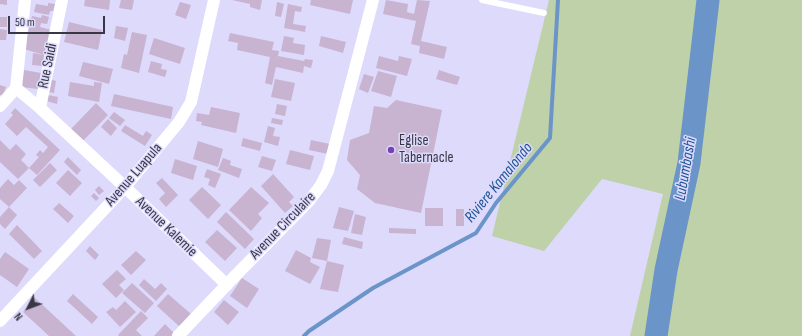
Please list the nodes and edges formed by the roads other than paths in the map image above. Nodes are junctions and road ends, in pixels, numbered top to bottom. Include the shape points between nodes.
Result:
1 (25, 0) edge
2 (62, 0) edge
3 (214, 0) edge
4 (373, 0) edge
5 (482, 0) edge
6 (544, 13) dead end
7 (16, 88) junction
8 (0, 106) edge
9 (40, 108) junction
10 (125, 187) junction
11 (227, 285) junction
12 (0, 321) edge
13 (178, 336) edge

1 - 7 street
2 - 9 street, Rue Saidi
3 - 10 street, Avenue Luapula via 191,102 179,122
4 - 11 street, Avenue Circulaire via 328,171 321,185 309,201
5 - 6 lane
7 - 8 street
7 - 9 street, Avenue Kalemie
9 - 10 street, Avenue Kalemie
10 - 11 street, Avenue Kalemie
10 - 12 street, Avenue Luapula
11 - 13 street, Avenue Circulaire

